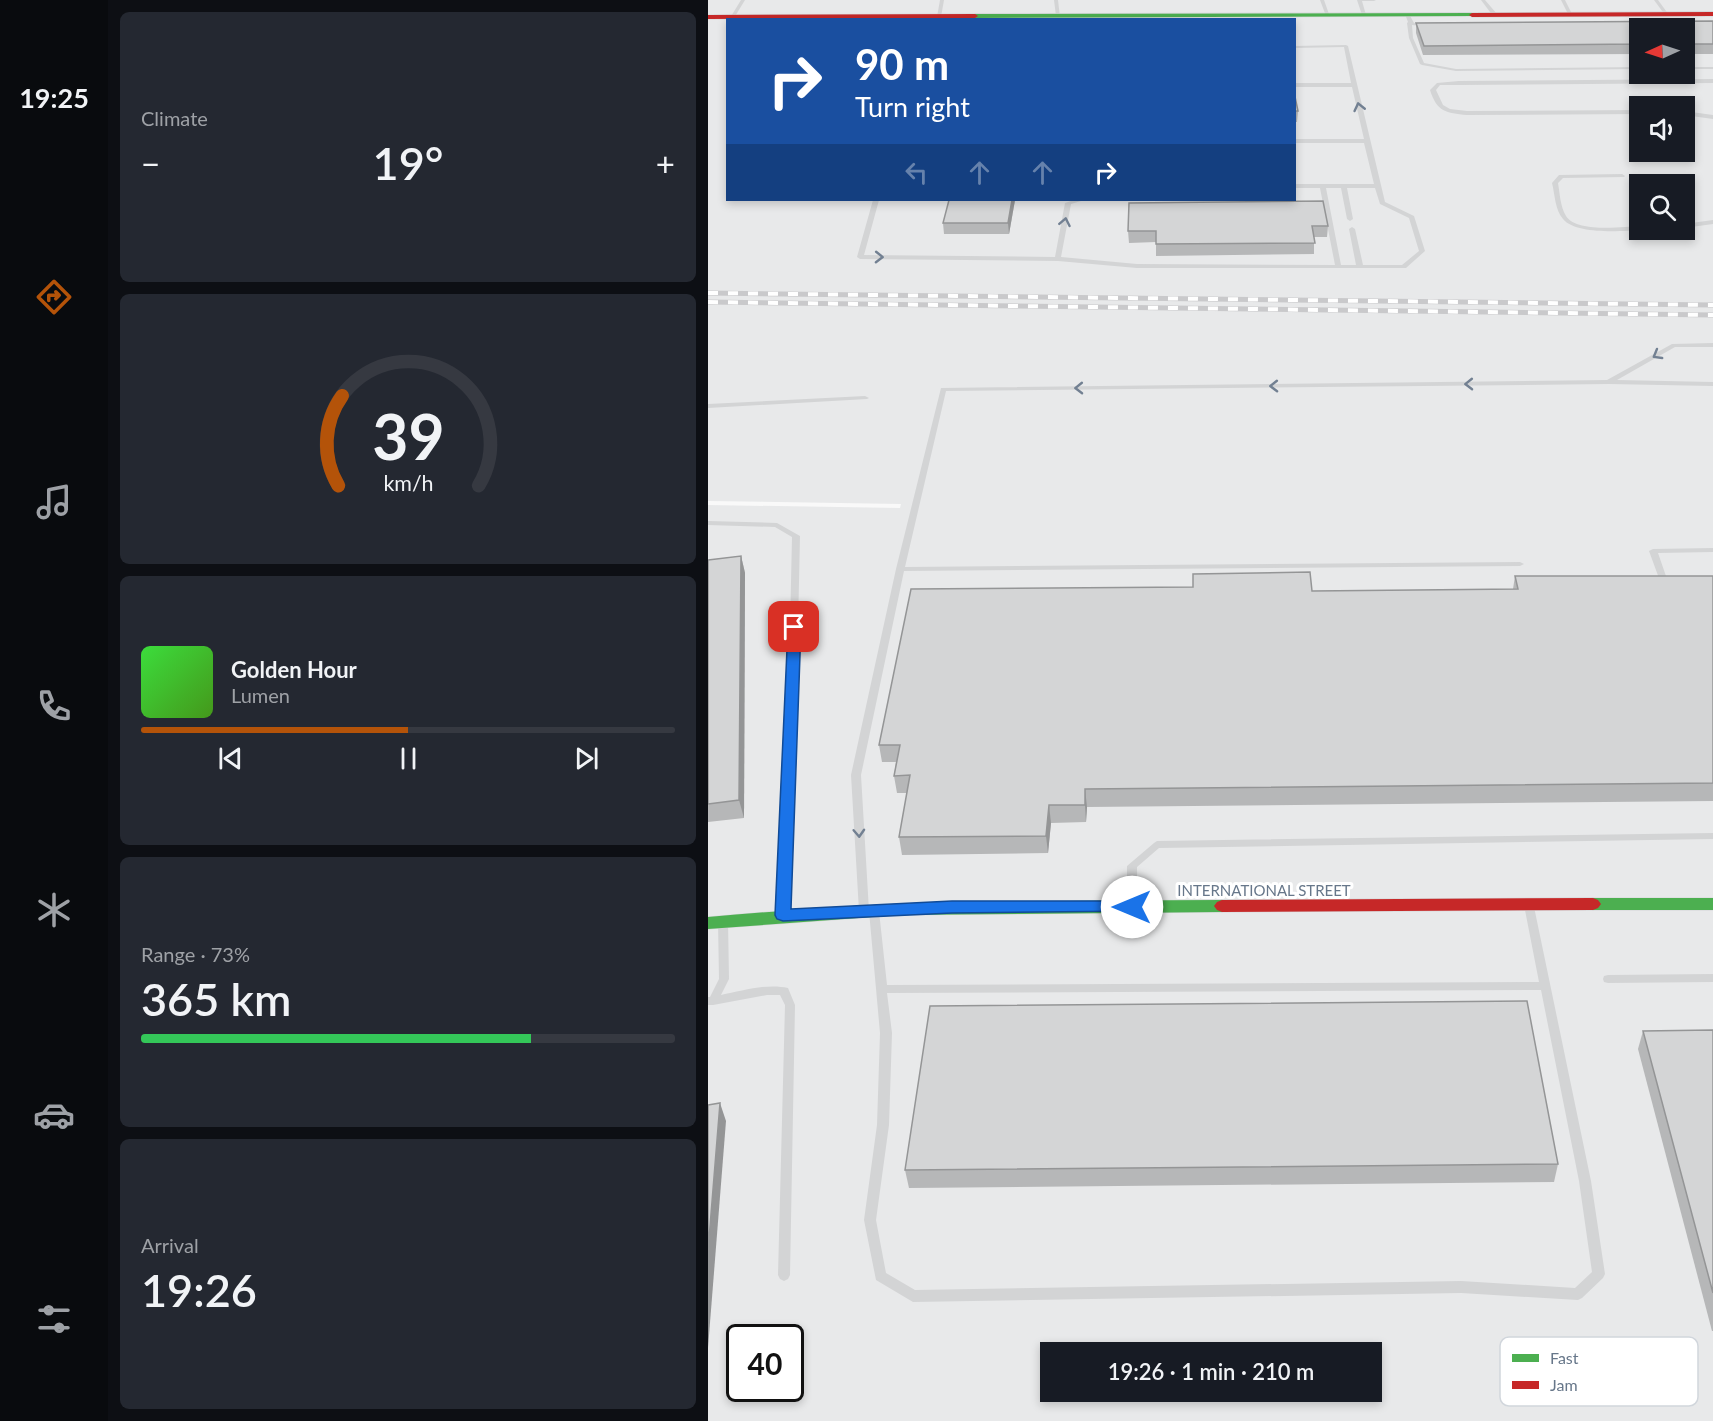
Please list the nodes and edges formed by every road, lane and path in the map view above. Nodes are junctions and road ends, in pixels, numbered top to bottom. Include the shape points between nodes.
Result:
1 (743, 0) edge
2 (942, 0) edge
3 (1056, 0) edge
4 (1322, 0) edge
5 (1359, 0) edge
6 (1374, 0) edge
7 (1483, 0) edge
8 (1563, 0) edge
9 (1656, 0) edge
10 (1667, 14) junction
11 (1713, 14) edge
12 (1328, 15) junction
13 (1364, 15) junction
14 (1495, 15) junction
15 (1571, 15) junction
16 (939, 16) junction
17 (1058, 16) junction
18 (732, 17) junction
19 (708, 18) edge
20 (1151, 18) edge
21 (1408, 19) junction
22 (1433, 26) edge
23 (1296, 47) edge
24 (1695, 68) edge
25 (1713, 68) edge
26 (1629, 69) edge
27 (1713, 81) edge
28 (1296, 85) edge
29 (1354, 85) junction
30 (1629, 112) edge
31 (1695, 115) edge
32 (1713, 117) edge
33 (1296, 141) edge
34 (1367, 141) junction
35 (1622, 176) dead end
36 (1296, 186) edge
37 (1323, 186) junction
38 (1344, 186) junction
39 (1377, 186) junction
40 (876, 201) edge
41 (1068, 201) edge
42 (1350, 219) dead end
43 (1713, 222) edge
44 (1695, 224) edge
45 (1629, 228) edge
46 (1352, 229) dead end
47 (1058, 259) junction
48 (1338, 267) junction
49 (1360, 267) junction
50 (1713, 345) edge
51 (1608, 382) junction
52 (1713, 384) edge
53 (865, 398) dead end
54 (708, 406) edge
55 (708, 523) edge
56 (1713, 550) edge
57 (1520, 564) dead end
58 (900, 569) junction
59 (1684, 581) edge
60 (1713, 836) edge
61 (1529, 905) junction
62 (1132, 907) junction
63 (1712, 908) edge
64 (869, 911) junction
65 (783, 915) junction
66 (723, 921) junction
67 (708, 923) edge
68 (1713, 978) edge
69 (1608, 980) dead end
70 (1545, 986) junction
71 (881, 989) junction
72 (711, 1001) edge
73 (784, 1275) dead end

1 - 18 lane
2 - 16 lane
3 - 17 lane
4 - 12 lane
5 - 6 lane
5 - 13 lane
7 - 14 lane
8 - 15 lane
9 - 10 lane
10 - 11 street
10 - 15 street
12 - 13 street
12 - 20 street
13 - 21 street
14 - 15 street
14 - 21 street
16 - 17 street
16 - 18 street
17 - 20 street
18 - 19 street
21 - 22 lane via 1417,26
21 - 26 lane via 1422,64 1431,67
23 - 29 lane via 1346,46
24 - 25 lane
27 - 30 lane via 1460,83 1439,84 1433,90 1436,103 1446,111 1467,114
28 - 29 lane
34 -> 29 lane
31 - 32 lane
33 - 34 lane
34 - 39 lane
35 - 45 lane via 1561,176 1555,183 1562,213 1569,222 1587,227
36 - 37 lane
37 - 38 lane
37 - 48 lane
38 - 39 lane
38 - 42 lane
39 - 49 lane via 1382,203 1412,217 1422,250 1404,267
40 -> 47 lane via 860,257
47 -> 41 lane
43 - 44 lane
46 - 49 lane
47 - 48 lane via 1137,266
48 - 49 lane
50 -> 51 lane via 1674,345
51 - 52 lane
51 -> 58 lane via 943,389
53 - 54 lane
55 - 65 lane via 777,525 796,536
56 - 59 lane via 1653,551 1664,582
57 - 58 lane
58 -> 64 lane via 856,775
60 - 62 lane via 1157,845 1132,866
61 - 62 street, INTERNATIONAL STREET
61 - 63 street, INTERNATIONAL STREET
61 - 70 lane
62 - 64 street, INTERNATIONAL STREET
64 - 65 street, INTERNATIONAL STREET
64 - 71 lane
65 - 66 street, INTERNATIONAL STREET
66 - 67 street, INTERNATIONAL STREET
66 - 72 lane via 724,979
68 - 69 lane
70 - 71 lane
70 - 71 lane via 1585,1181 1599,1274 1578,1294 1461,1287 913,1296 880,1276 870,1220 884,1125 885,1033
72 - 73 lane via 784,991 790,1005

